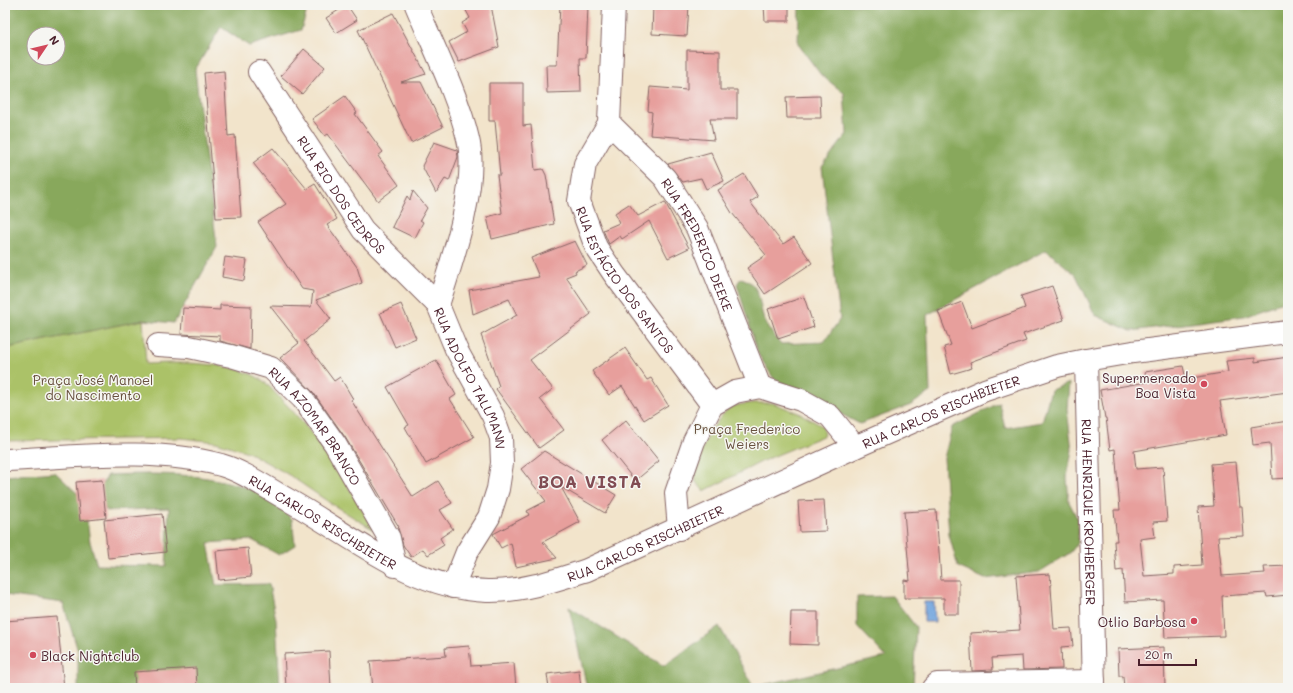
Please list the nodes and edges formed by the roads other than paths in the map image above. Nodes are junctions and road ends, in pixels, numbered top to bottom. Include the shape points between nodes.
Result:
1 (416, 5) edge
2 (614, 5) edge
3 (259, 72) dead end
4 (609, 123) junction
5 (438, 305) junction
6 (1288, 332) edge
7 (158, 345) dead end
8 (1086, 360) junction
9 (760, 387) junction
10 (712, 404) junction
11 (854, 447) junction
12 (5, 460) edge
13 (679, 529) junction
14 (395, 566) junction
15 (453, 587) junction
16 (1094, 685) edge
17 (933, 688) edge

1 - 5 street, RUA ADOLFO TALLMANN via 468,139 467,196 456,249
2 - 4 street
3 - 5 street, RUA RIO DOS CEDROS via 363,230
4 - 9 street, RUA FREDERICO DEEKE via 665,178 689,214
4 - 10 street, RUA ESTÁCIO DOS SANTOS via 585,164 580,201 589,230 596,247 614,274
5 - 15 street, RUA ADOLFO TALLMANN via 456,349 493,416 501,438 502,463 498,489 489,517 467,552
6 - 8 street, RUA CARLOS RISCHBIETER
7 - 14 street, RUA AZOMAR BRANCO via 189,347 271,368 303,399 335,444 389,538
8 - 11 street, RUA CARLOS RISCHBIETER via 1057,366 985,390
8 - 16 street, RUA HENRIQUE KROHBERGER
9 - 10 street via 735,392
9 - 11 street via 801,400 830,416
10 - 13 street via 694,441 676,493
11 - 13 street, RUA CARLOS RISCHBIETER
12 - 14 street, RUA CARLOS RISCHBIETER via 135,455 180,457 222,466 326,521
13 - 15 street, RUA CARLOS RISCHBIETER via 587,570 542,584 489,591
14 - 15 street, RUA CARLOS RISCHBIETER via 424,579
16 - 17 street via 937,684

